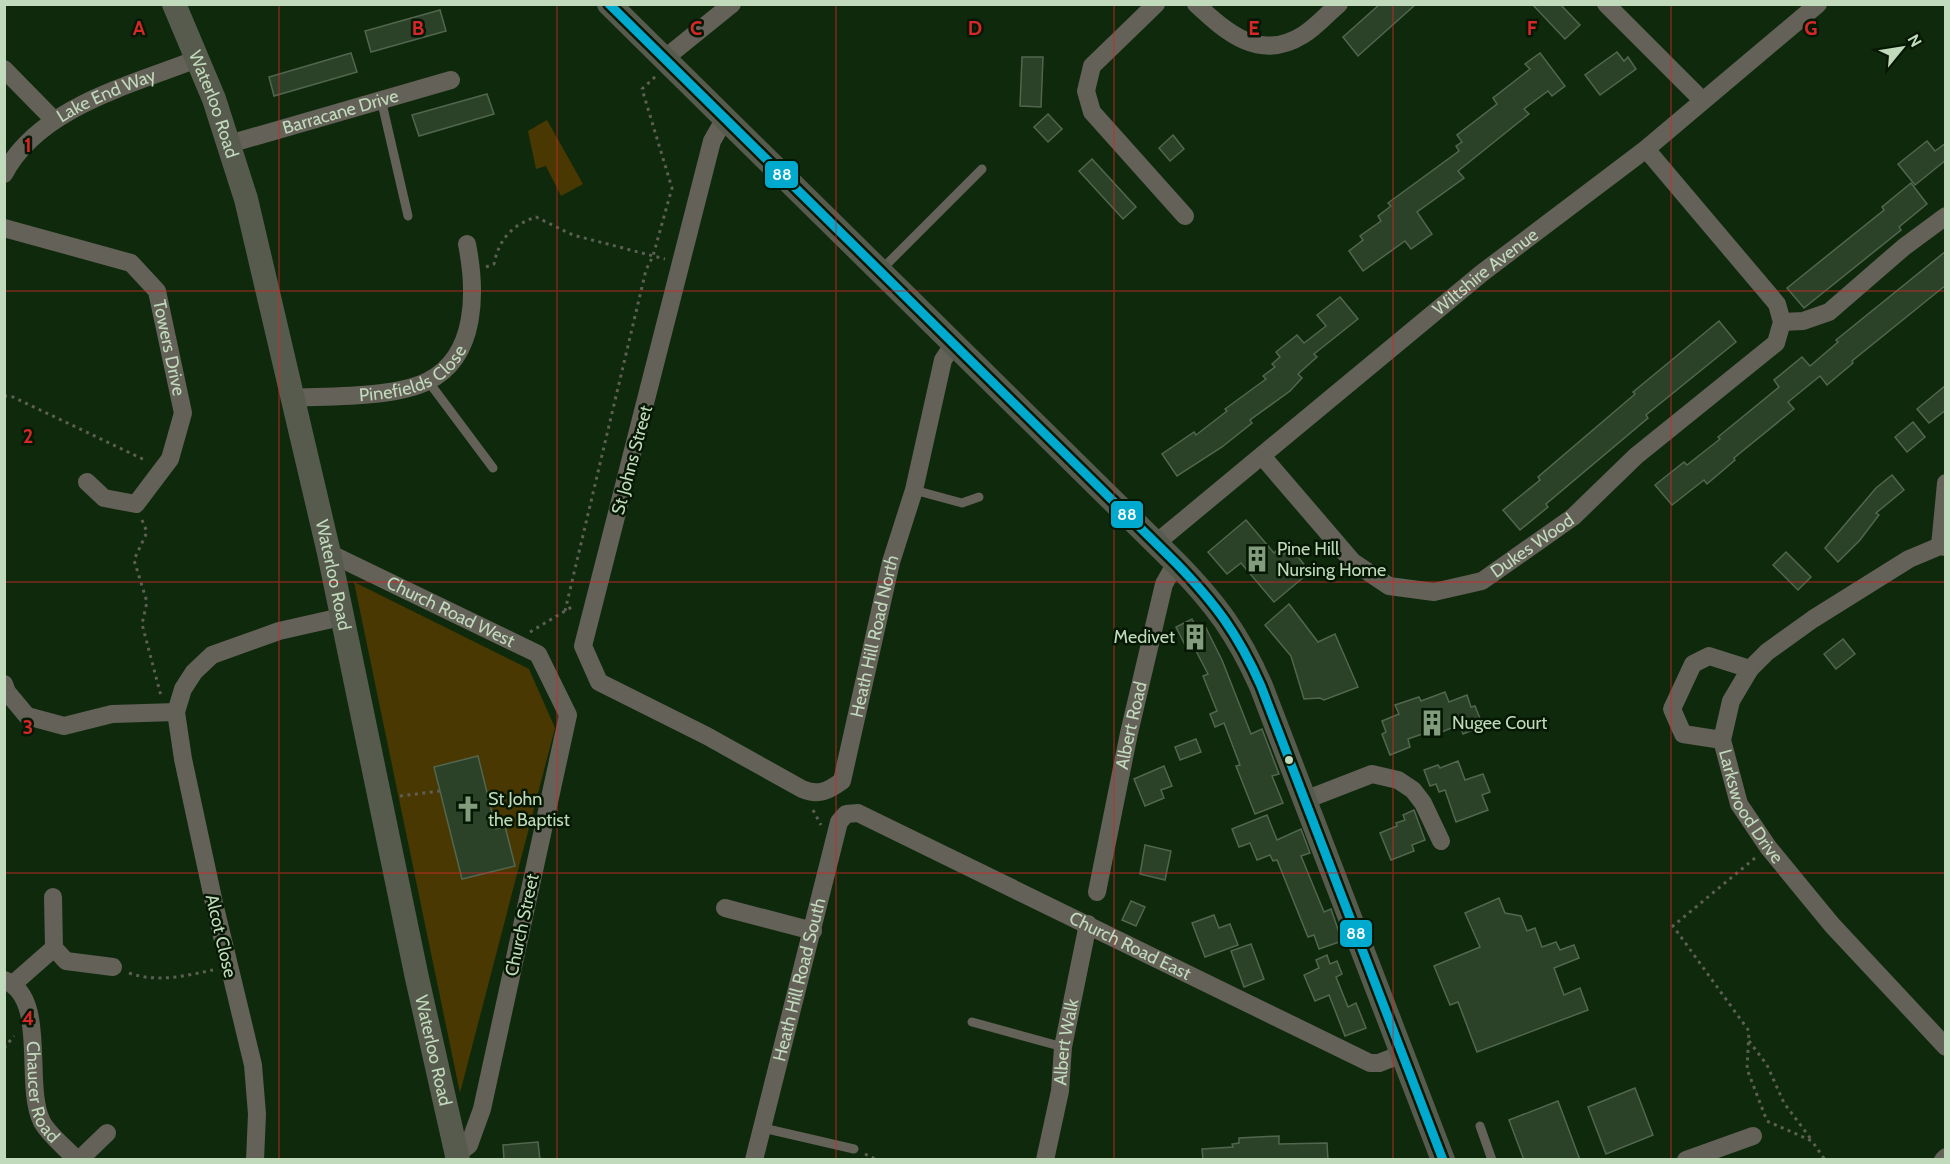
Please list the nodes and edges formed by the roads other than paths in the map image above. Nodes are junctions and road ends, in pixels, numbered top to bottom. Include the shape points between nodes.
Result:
1 (174, 4) edge
2 (609, 4) edge
3 (732, 4) edge
4 (1156, 4) edge
5 (1196, 4) edge
6 (1339, 4) edge
7 (1606, 4) edge
8 (1818, 4) edge
9 (197, 58) junction
10 (666, 62) junction
11 (4, 69) edge
12 (451, 80) dead end
13 (381, 99) junction
14 (1702, 100) junction
15 (53, 119) junction
16 (723, 120) junction
17 (229, 144) junction
18 (1646, 149) junction
19 (982, 169) dead end
20 (4, 174) edge
21 (408, 216) dead end
22 (1185, 216) dead end
23 (1946, 216) edge
24 (4, 228) edge
25 (467, 244) dead end
26 (879, 272) junction
27 (1782, 322) junction
28 (952, 345) junction
29 (428, 381) junction
30 (291, 398) junction
31 (1262, 456) junction
32 (493, 468) dead end
33 (87, 482) dead end
34 (1946, 483) edge
35 (914, 490) junction
36 (979, 497) dead end
37 (1155, 544) junction
38 (1942, 547) edge
39 (329, 553) junction
40 (1176, 563) junction
41 (341, 617) junction
42 (1750, 669) junction
43 (4, 684) edge
44 (556, 687) joint
45 (171, 712) junction
46 (707, 736) joint
47 (1722, 740) junction
48 (1305, 800) junction
49 (858, 813) joint
50 (1441, 841) dead end
51 (1097, 892) dead end
52 (53, 897) dead end
53 (725, 908) dead end
54 (1088, 924) junction
55 (813, 931) junction
56 (54, 948) junction
57 (113, 968) road end
58 (9, 982) edge
59 (972, 1022) dead end
60 (1064, 1047) junction
61 (1946, 1047) edge
62 (1402, 1054) junction
63 (1480, 1126) dead end
64 (763, 1128) junction
65 (107, 1133) dead end
66 (1754, 1136) dead end
67 (855, 1149) dead end
68 (458, 1157) edge
69 (78, 1160) edge
70 (255, 1160) edge
71 (754, 1160) edge
72 (1045, 1160) edge
73 (1443, 1160) edge
74 (1492, 1160) edge
75 (1686, 1160) edge

1 - 9 main road, Waterloo Road
2 - 10 main road
3 - 10 street
4 - 22 street via 1092,66 1086,91 1092,112
5 - 6 street via 1224,30 1250,44 1284,45 1304,34
7 - 14 street
8 - 14 street, Wiltshire Avenue
9 - 15 street, Lake End Way
9 - 17 main road, Waterloo Road
10 - 16 main road
11 - 15 street
12 - 13 street, Barracane Drive
13 - 17 street, Barracane Drive
13 - 21 lane
14 - 18 street, Wiltshire Avenue
15 - 20 street, Lake End Way via 13,158
16 - 26 main road
16 - 46 street, St Johns Street via 712,141 583,646 599,682
17 - 30 main road, Waterloo Road via 246,199
18 - 27 street via 1777,304
18 - 31 street, Wiltshire Avenue via 1482,273
19 - 26 lane
23 - 27 street via 1829,312 1803,321
24 - 33 street, Towers Drive via 131,263 157,291 183,413 170,459 136,504 104,498
25 - 29 street, Pinefields Close via 473,299 466,334 452,362
26 - 28 main road
27 - 31 street, Dukes Wood via 1776,343 1636,456 1573,517 1482,581 1434,591 1389,586 1353,562
28 - 35 street, Heath Hill Road North via 943,360
28 - 37 main road
29 - 30 street, Pinefields Close via 352,396
29 - 32 lane
30 - 39 main road, Waterloo Road
31 - 37 street, Wiltshire Avenue
34 - 38 street
35 - 36 lane via 962,503
35 - 46 street, Heath Hill Road North via 891,562 842,781 815,795
37 - 40 main road
38 - 42 street, Larkswood Drive via 1909,559 1813,619
39 - 41 main road, Waterloo Road
39 - 44 street, Church Road West via 538,654
40 - 48 main road via 1210,598 1238,638
40 - 51 street, Albert Road via 1164,584
41 - 45 street via 279,631 212,655 194,672
41 - 68 main road, Waterloo Road
42 - 47 street, Larkswood Drive via 1731,701
42 - 47 street via 1709,656 1693,664 1672,709 1683,734
43 - 45 street via 27,716 64,726 112,714
44 - 68 street, Church Street via 568,715 482,1109 469,1145
45 - 70 street, Alcot Close via 252,1065 257,1114
47 - 61 street, Larkswood Drive via 1739,804 1768,847 1832,925
48 - 50 street via 1372,774 1398,780 1413,789 1424,803
48 - 62 main road
49 - 54 street, Church Road East
49 - 55 street, Heath Hill Road South via 846,814 839,822
52 - 56 street
53 - 55 street
54 - 60 street, Albert Walk
54 - 62 street, Church Road East via 1370,1063
55 - 64 street, Heath Hill Road South
56 - 57 street via 66,961
56 - 58 street, Chaucer Road
58 - 69 street, Chaucer Road via 28,1004 33,1088 42,1123
59 - 60 lane
60 - 72 street, Albert Walk via 1060,1091
62 - 73 main road
63 - 74 lane
64 - 67 lane
64 - 71 street, Heath Hill Road South
65 - 69 street, Chaucer Road
66 - 75 street

